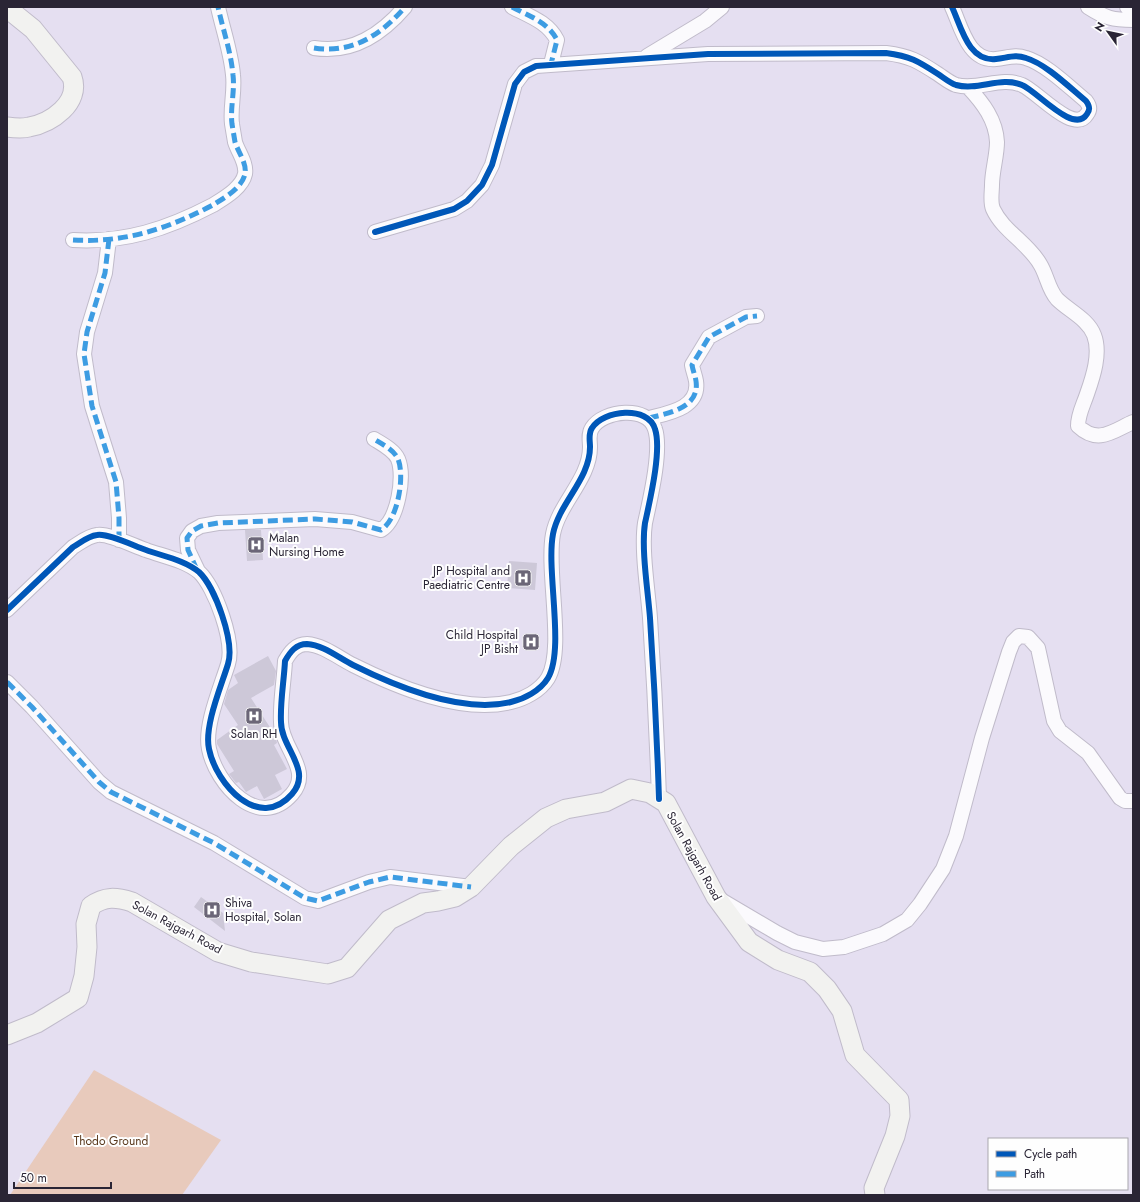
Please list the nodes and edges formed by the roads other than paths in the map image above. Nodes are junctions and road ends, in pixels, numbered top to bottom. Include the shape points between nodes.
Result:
1 (218, 7) edge
2 (405, 7) edge
3 (512, 7) edge
4 (722, 7) edge
5 (952, 7) edge
6 (1088, 7) edge
7 (1127, 7) edge
8 (7, 8) edge
9 (1133, 13) edge
10 (1133, 20) edge
11 (314, 48) dead end
12 (645, 58) junction
13 (551, 64) junction
14 (968, 87) junction
15 (7, 127) edge
16 (375, 232) dead end
17 (109, 239) junction
18 (73, 240) dead end
19 (757, 316) dead end
20 (650, 418) junction
21 (1133, 422) edge
22 (374, 439) dead end
23 (119, 540) junction
24 (198, 572) junction
25 (7, 610) edge
26 (7, 682) edge
27 (659, 799) junction
28 (1133, 801) edge
29 (471, 887) junction
30 (716, 897) junction
31 (7, 1034) edge
32 (876, 1195) edge

1 - 17 street via 232,61 232,122 235,143 245,174 227,196 184,220 149,232
2 - 11 street via 395,19 374,35 352,47 329,50
3 - 13 street via 548,26 554,33 557,40
4 - 12 street via 705,21
5 - 14 street via 970,46 977,54 996,59 1009,56 1024,57 1036,62 1086,101 1089,111 1086,117 1073,120 1062,115 1034,91 1021,84 1003,82
6 - 10 street via 1114,20
7 - 9 street
8 - 15 main road via 33,29 72,77 74,94 68,104 44,123 27,128
12 - 13 street
12 - 14 street via 708,54 886,53 905,55 954,85
13 - 16 street via 536,66 524,72 515,84 492,165 482,184 467,201 454,209
14 - 21 street via 987,109 997,142 992,208 1041,264 1056,298 1078,316 1094,334 1096,362 1078,426 1090,435 1098,436
17 - 18 street
17 - 23 street via 105,273 87,332 84,354 92,406 116,482
19 - 20 street via 746,318 709,337 692,365 696,391 691,400 685,407
20 - 24 street via 636,412 620,413 600,420 593,426 589,435 589,460 554,531 554,642 553,661 548,679 523,700 494,706 460,703 401,686 308,644 296,647 289,653 285,662 280,722 288,747 297,762 299,782 282,804 272,808 255,808 244,802 214,767 208,748 210,724 218,691 229,663 230,645 227,628 208,583
20 - 27 street via 657,435 655,471 644,532 656,706
22 - 24 street via 397,457 402,471 393,518 386,527 381,530 352,522 315,519 201,526 192,531 187,538 188,550
23 - 24 street via 180,562
23 - 25 street via 98,534 83,540
26 - 29 street via 111,792 214,843 305,898 318,901 390,877
27 - 29 main road, Solan Rajgarh Road via 650,793 631,790 605,802 566,809 534,826
27 - 30 main road, Solan Rajgarh Road via 666,803
28 - 30 street via 1120,798 1088,753 1060,731 1054,721 1038,648 1033,640 1019,636 1008,652 956,836 943,869 906,920 882,934 844,947 823,949 795,942
29 - 31 main road, Solan Rajgarh Road via 455,897 423,902 389,920 347,968 328,974 251,962 218,952 132,902 117,897 101,899 91,906 86,924 84,976 78,998 37,1023
30 - 32 main road, Solan Rajgarh Road via 749,942 778,960 810,972 827,989 842,1011 855,1054 895,1095 900,1107 895,1136 874,1188

